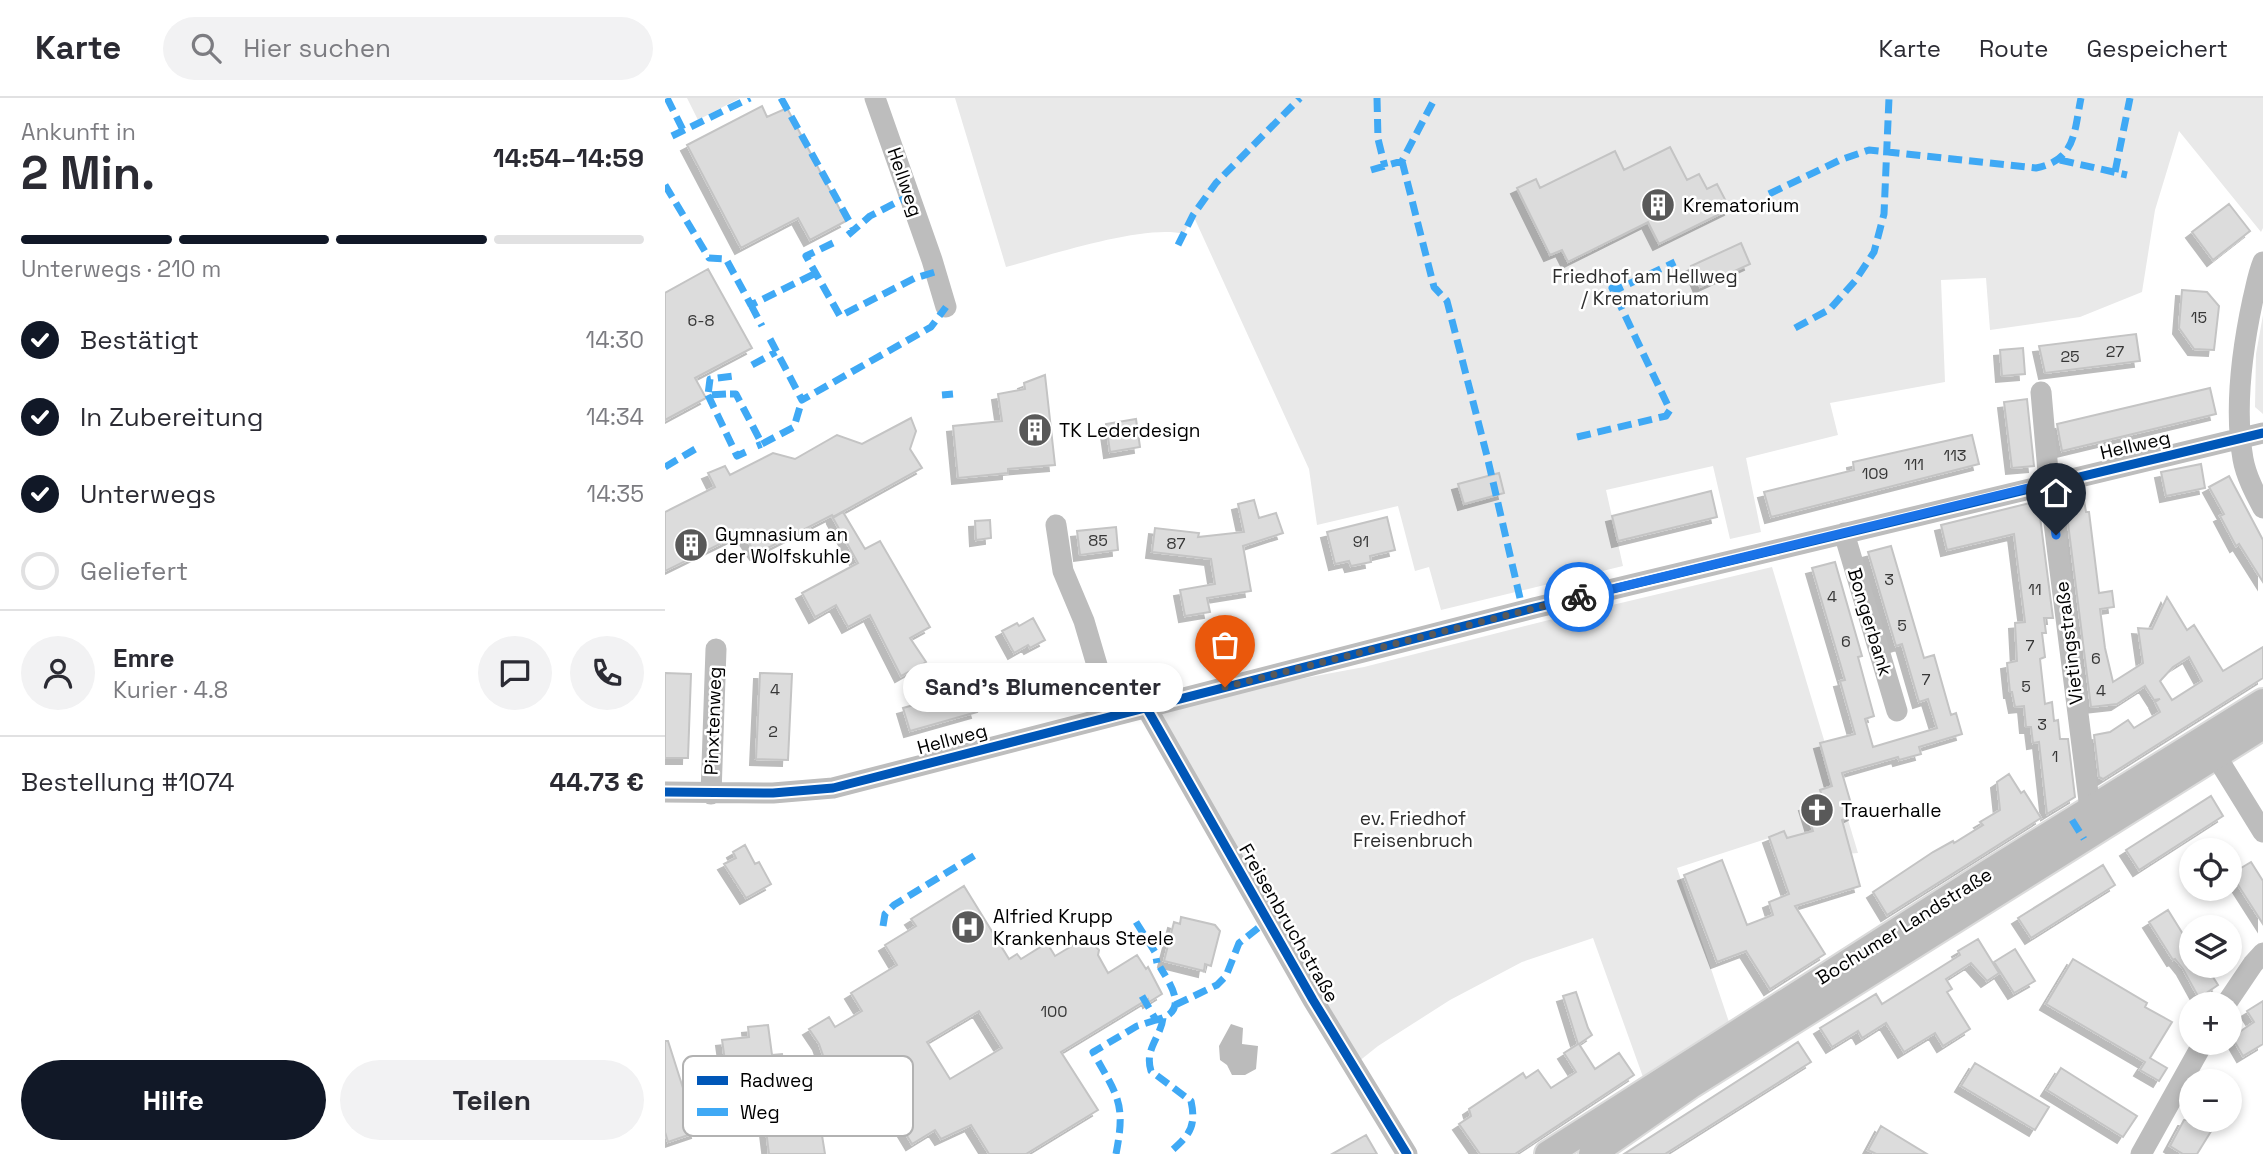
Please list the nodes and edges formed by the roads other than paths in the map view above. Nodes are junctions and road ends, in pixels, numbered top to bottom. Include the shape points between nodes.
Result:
1 (875, 98) edge
2 (2263, 262) edge
3 (946, 307) dead end
4 (2041, 392) dead end
5 (2263, 433) edge
6 (2241, 439) junction
7 (2049, 483) junction
8 (2263, 508) edge
9 (1056, 525) dead end
10 (1844, 533) junction
11 (716, 649) dead end
12 (2263, 702) edge
13 (1146, 707) junction
14 (1897, 711) dead end
15 (1112, 716) junction
16 (2263, 726) edge
17 (2216, 756) junction
18 (665, 792) edge
19 (711, 794) junction
20 (2090, 810) junction
21 (2263, 832) edge
22 (2263, 953) edge
23 (2234, 992) edge
24 (2196, 1055) edge
25 (1407, 1154) edge
26 (1548, 1154) edge
27 (1592, 1154) edge
28 (2141, 1154) edge

1 - 3 street, Hellweg
2 - 6 street via 2241,373
4 - 7 street, Vietingstraße
5 - 6 street, Hellweg
6 - 7 street, Hellweg
6 - 8 street via 2243,461
7 - 10 street, Hellweg
7 - 20 street, Vietingstraße
9 - 15 street via 1063,571 1084,621
10 - 13 street, Hellweg
10 - 14 street, Bongerbank
11 - 19 street, Pinxtenweg
12 - 20 main road, Bochumer Landstraße
13 - 15 street, Hellweg
13 - 25 street, Freisenbruchstraße via 1313,1000
15 - 19 street, Hellweg via 833,788
16 - 17 main road, Bochumer Landstraße
17 - 21 street
17 - 27 main road, Bochumer Landstraße via 1691,1085
18 - 19 street, Hellweg
20 - 26 main road, Bochumer Landstraße
22 - 23 street
24 - 28 street

